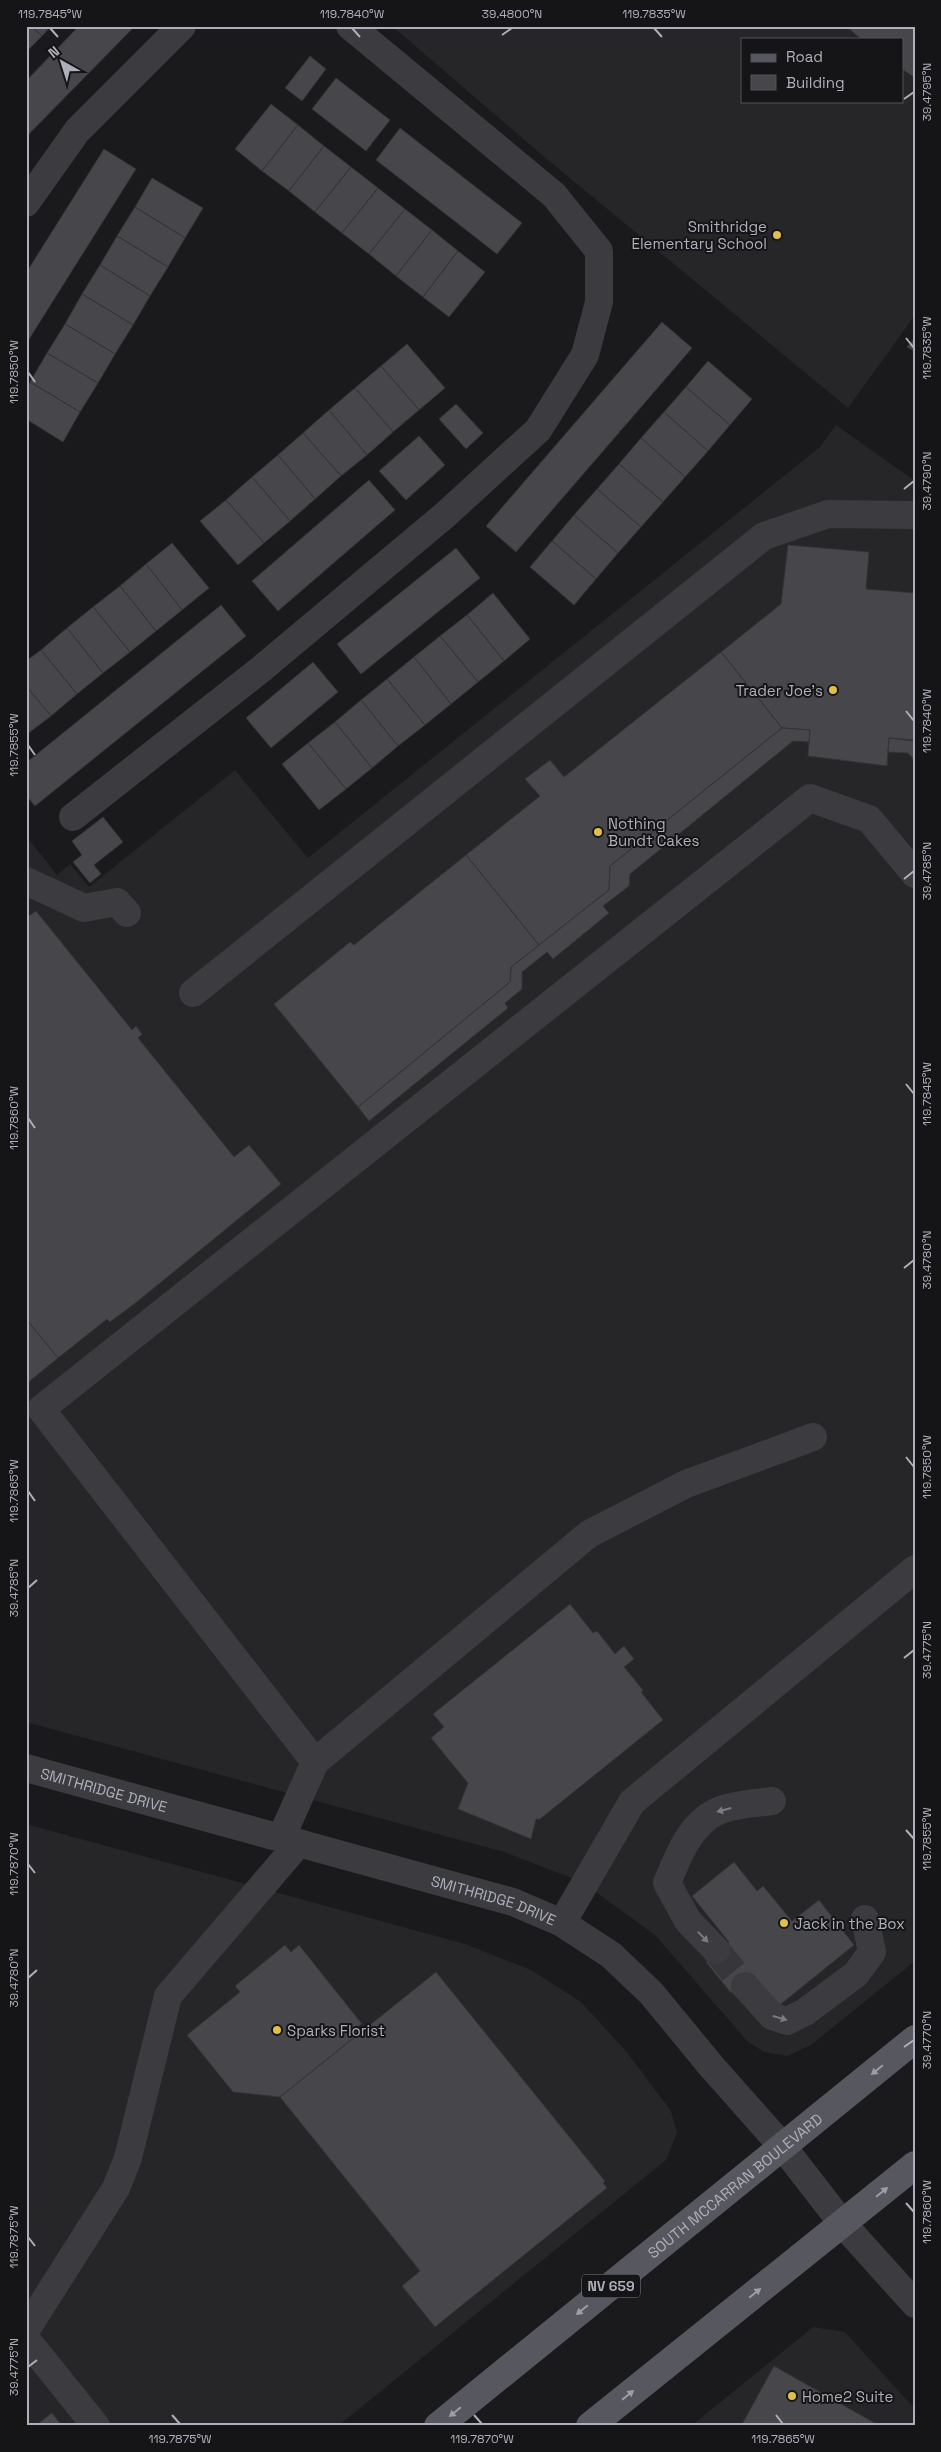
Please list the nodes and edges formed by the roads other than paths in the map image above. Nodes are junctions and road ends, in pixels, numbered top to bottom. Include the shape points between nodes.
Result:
1 (182, 26) edge
2 (350, 26) edge
3 (26, 203) edge
4 (915, 515) edge
5 (73, 817) dead end
6 (915, 874) edge
7 (26, 881) edge
8 (127, 913) dead end
9 (193, 993) dead end
10 (813, 1437) dead end
11 (915, 1570) edge
12 (315, 1762) junction
13 (26, 1768) edge
14 (772, 1801) dead end
15 (290, 1840) junction
16 (865, 1919) dead end
17 (562, 1923) junction
18 (716, 1950) tunnel mouth
19 (745, 1986) tunnel mouth
20 (915, 2039) edge
21 (783, 2147) junction
22 (915, 2165) edge
23 (842, 2223) junction
24 (915, 2304) edge
25 (26, 2330) edge
26 (26, 2339) edge
27 (96, 2426) edge
28 (438, 2426) edge
29 (590, 2426) edge

1 - 3 street via 77,131
2 - 5 street via 554,195 599,251 599,302 585,355 538,430 445,515 260,670
4 - 9 street via 828,514 764,536
6 - 12 street via 869,819 810,798 41,1409
7 - 8 street via 84,908 117,902
10 - 12 street via 686,1484 589,1534
11 - 17 street via 632,1802
12 - 15 street
13 - 15 street, SMITHRIDGE DRIVE
14 -> 18 street via 718,1811 693,1830 666,1883 688,1921
15 - 17 street, SMITHRIDGE DRIVE via 513,1902
15 - 25 street via 168,1996 128,2158 116,2188
19 -> 16 street via 772,2016 788,2021 806,2012 856,1974 872,1952
17 - 21 street, SMITHRIDGE DRIVE via 611,1955 651,1993
20 -> 21 main road, SOUTH MCCARRAN BOULEVARD / NV 659
21 - 23 street, SMITHRIDGE DRIVE
21 -> 28 main road, SOUTH MCCARRAN BOULEVARD / NV 659
23 -> 22 main road
23 - 24 street, SMITHRIDGE DRIVE
29 -> 23 main road
26 - 27 street

